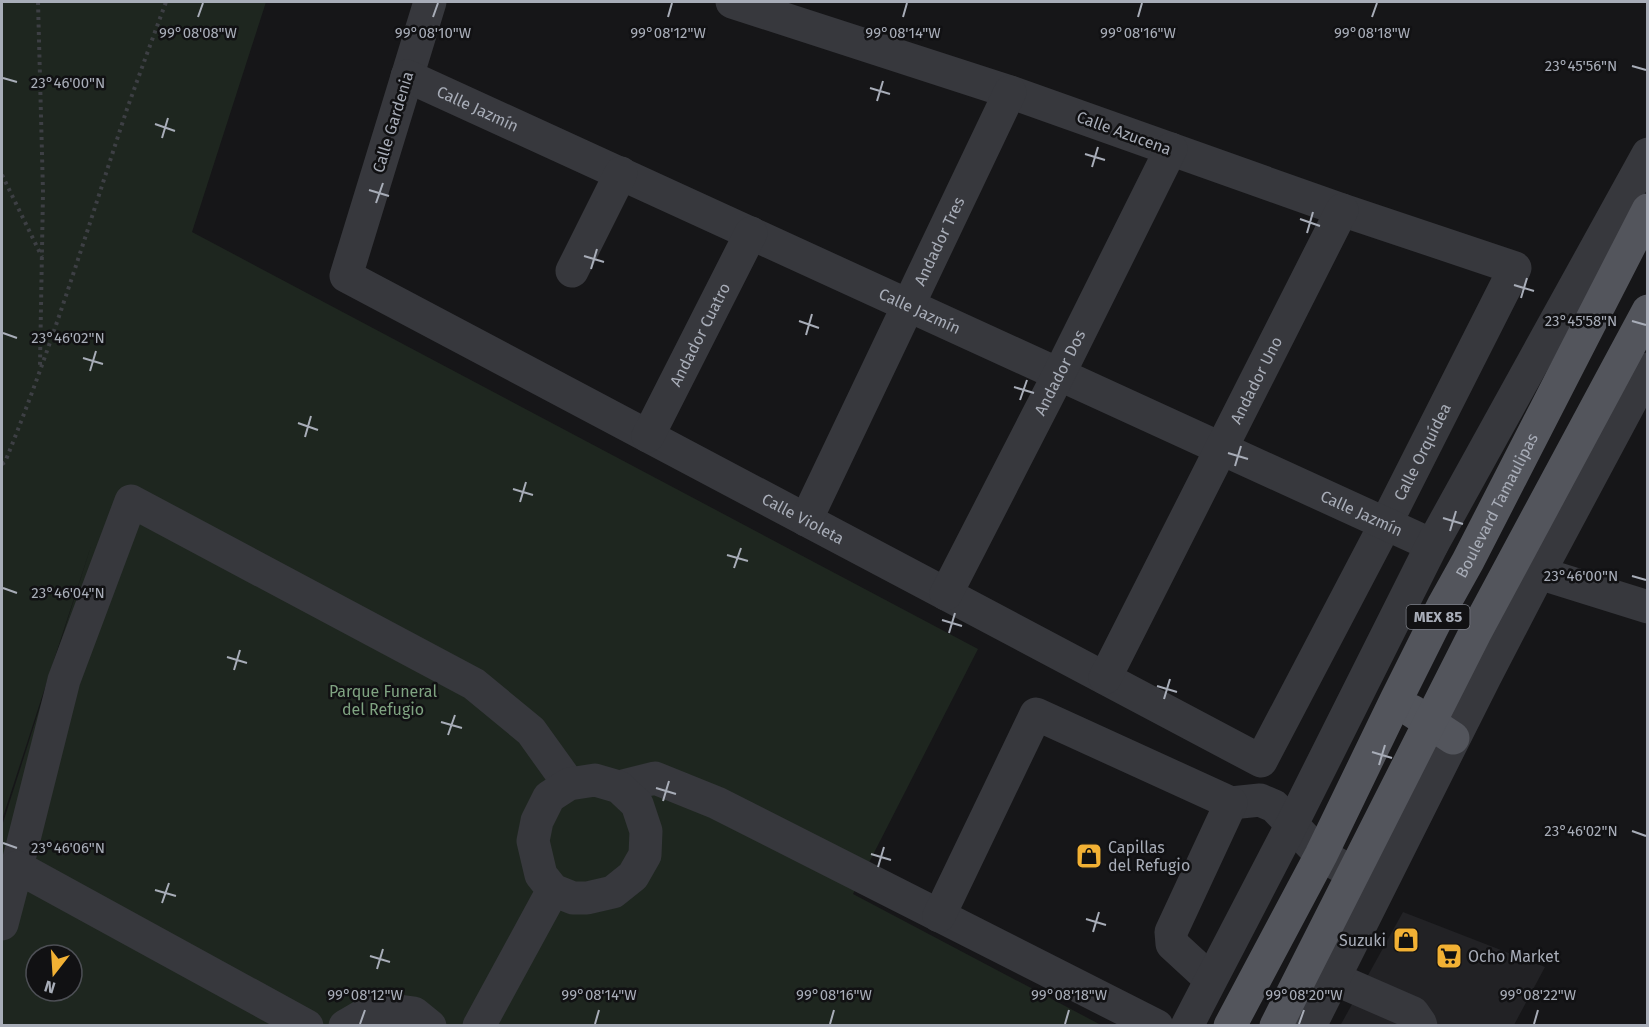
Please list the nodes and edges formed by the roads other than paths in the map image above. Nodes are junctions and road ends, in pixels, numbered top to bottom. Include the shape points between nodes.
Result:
1 (430, 2) edge
2 (732, 2) edge
3 (407, 76) junction
4 (1010, 92) junction
5 (1171, 149) junction
6 (1647, 154) edge
7 (621, 173) junction
8 (1342, 210) junction
9 (1634, 215) edge
10 (751, 233) junction
11 (1515, 268) joint
12 (572, 271) dead end
13 (346, 276) joint
14 (908, 305) junction
15 (1647, 311) edge
16 (1647, 369) edge
17 (1059, 374) junction
18 (648, 436) junction
19 (1222, 448) junction
20 (806, 520) junction
21 (1386, 523) junction
22 (1432, 545) junction
23 (1539, 573) junction
24 (946, 594) junction
25 (1647, 606) edge
26 (1105, 678) junction
27 (1396, 700) junction
28 (1442, 730) junction
29 (1261, 761) joint
30 (569, 784) junction
31 (620, 787) junction
32 (1231, 803) junction
33 (1292, 824) junction
34 (1320, 855) junction
35 (17, 867) junction
36 (1353, 873) junction
37 (553, 890) junction
38 (939, 916) junction
39 (2, 924) edge
40 (1210, 979) junction
41 (1335, 979) junction
42 (307, 1026) edge
43 (345, 1026) edge
44 (430, 1026) edge
45 (479, 1026) edge
46 (1157, 1026) edge
47 (1187, 1026) edge
48 (1230, 1026) edge
49 (1276, 1026) edge
50 (1310, 1026) edge
51 (1421, 1026) edge

1 - 3 street, Calle Gardenia
2 - 4 street, Calle Azucena
3 - 7 street, Calle Jazmín
3 - 13 street, Calle Gardenia
4 - 5 street, Calle Azucena
4 - 14 street, Andador Tres
5 - 8 street, Calle Azucena
5 - 17 street, Andador Dos
6 - 9 street
7 - 10 street, Calle Jazmín
7 - 12 street
8 - 11 street, Calle Azucena
8 - 19 street, Andador Uno
9 - 22 street via 1595,251
9 - 27 main road, Boulevard Tamaulipas / MEX 85
10 - 14 street, Calle Jazmín
10 - 18 street, Andador Cuatro
11 - 21 street, Calle Orquídea
13 - 18 street, Calle Violeta
14 - 17 street, Calle Jazmín
14 - 20 street, Andador Tres
15 - 28 main road, MEX 85 via 1475,633
16 - 23 street
17 - 19 street, Calle Jazmín
17 - 24 street, Andador Dos
18 - 20 street, Calle Violeta
19 - 21 street, Calle Jazmín
19 - 26 street, Andador Uno
20 - 24 street, Calle Violeta
21 - 22 street, Calle Jazmín
21 - 29 street, Calle Orquídea
22 - 33 street
23 - 25 street
23 - 28 street
24 - 26 street, Calle Violeta
26 - 29 street, Calle Violeta
27 - 28 main road
27 - 34 main road, Boulevard Tamaulipas / MEX 85
28 - 36 main road, MEX 85
28 - 41 street
30 - 31 street via 595,780
30 - 35 street via 531,731 474,684 130,501 64,680
30 - 37 street via 549,797 537,821 533,841 541,874
31 - 37 street via 637,804 646,831 645,855 633,876 613,891 587,898 573,898
31 - 38 street via 655,778 717,803
32 - 33 street via 1260,800 1274,806
32 - 38 street via 1036,714
32 - 40 street via 1172,932 1172,944
33 - 34 street
33 - 40 street
34 - 36 street
34 - 48 main road, Boulevard Tamaulipas / MEX 85
35 - 39 street
35 - 42 street
36 - 49 main road, MEX 85
37 - 45 street
38 - 46 street
40 - 47 street
41 - 50 street
41 - 51 street via 1413,1013
43 - 44 street via 376,1008 414,1013

